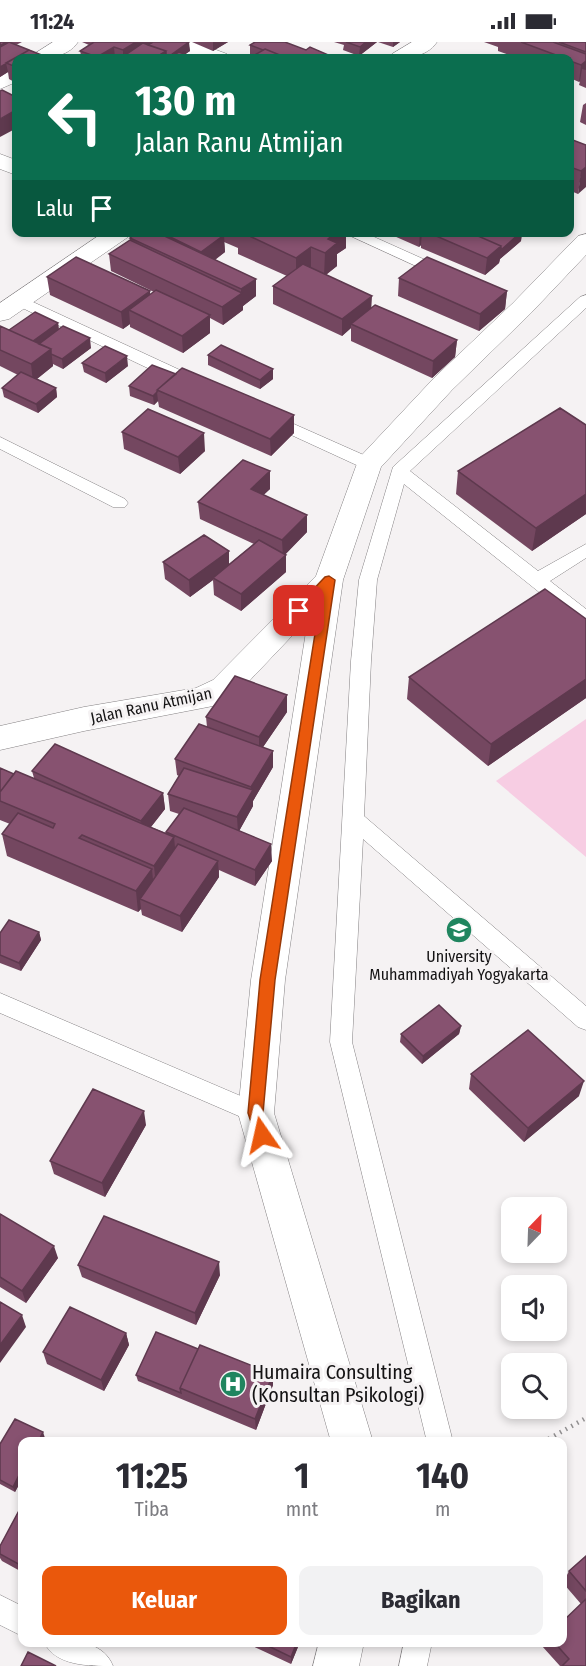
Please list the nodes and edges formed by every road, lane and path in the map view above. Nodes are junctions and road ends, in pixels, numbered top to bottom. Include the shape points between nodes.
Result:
1 (68, 42) edge
2 (427, 42) edge
3 (187, 50) edge
4 (47, 54) edge
5 (204, 54) edge
6 (406, 54) edge
7 (113, 237) edge
8 (360, 237) edge
9 (586, 241) edge
10 (457, 280) edge
11 (586, 300) edge
12 (20, 301) junction
13 (0, 314) edge
14 (207, 390) edge
15 (250, 409) edge
16 (0, 442) edge
17 (369, 464) junction
18 (399, 471) junction
19 (119, 503) dead end
20 (586, 550) edge
21 (329, 580) junction
22 (536, 581) junction
23 (586, 619) edge
24 (0, 738) edge
25 (354, 819) junction
26 (0, 1003) edge
27 (586, 1020) edge
28 (256, 1113) junction
29 (586, 1418) edge
30 (351, 1437) edge
31 (439, 1437) edge
32 (552, 1437) edge
33 (0, 1609) edge
34 (18, 1620) edge
35 (67, 1647) edge
36 (341, 1647) edge
37 (417, 1647) edge
38 (99, 1666) edge
39 (336, 1666) edge
40 (413, 1666) edge

1 - 4 street
2 - 6 street
3 - 5 street
7 - 12 street
8 - 10 lane
9 - 17 street via 517,306
11 - 18 lane
12 - 13 street
12 - 14 lane
15 - 17 lane
16 - 19 lane
17 - 21 street
18 - 22 lane
18 - 25 lane via 368,580
20 - 22 lane
21 - 24 street, Jalan Ranu Atmijan via 224,688 214,693
21 - 28 street via 268,980
22 - 23 lane
25 - 27 lane
25 - 31 lane via 341,1045
26 - 28 lane
28 - 30 street
29 - 32 path
33 - 34 lane
35 - 38 lane
36 - 39 street
37 - 40 lane

